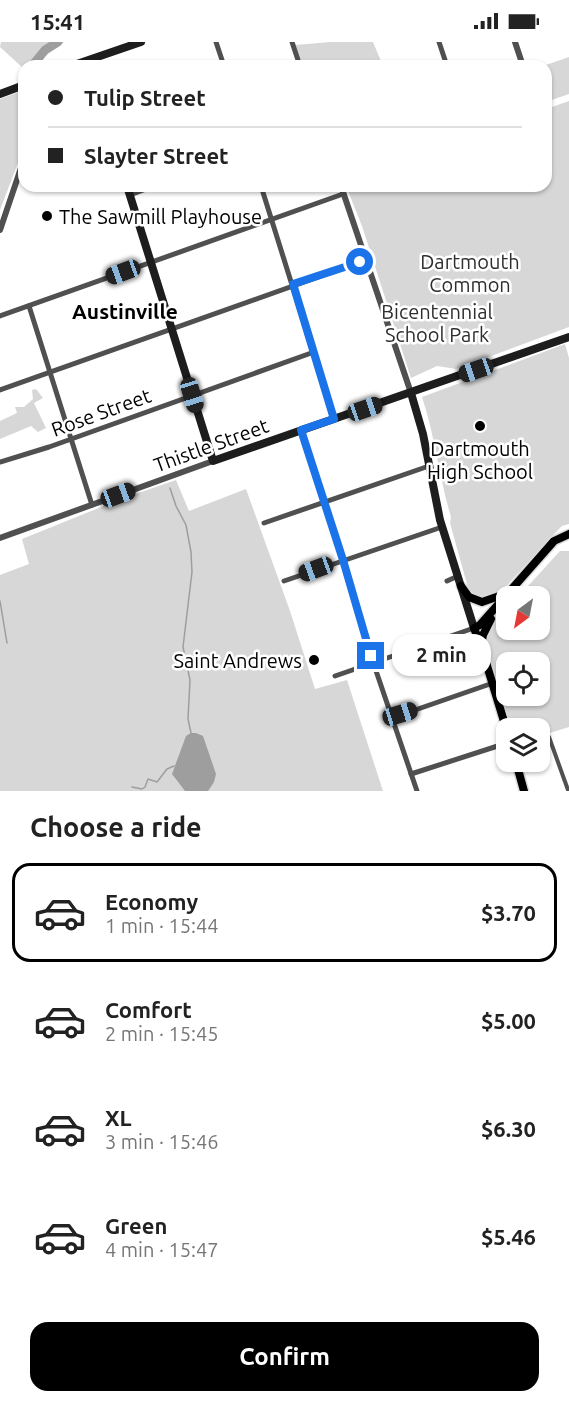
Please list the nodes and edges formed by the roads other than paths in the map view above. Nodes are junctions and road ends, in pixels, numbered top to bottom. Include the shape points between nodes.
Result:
1 (141, 42) edge
2 (216, 42) edge
3 (292, 42) edge
4 (437, 42) edge
5 (515, 42) edge
6 (96, 60) edge
7 (222, 60) edge
8 (298, 60) edge
9 (445, 60) edge
10 (520, 60) edge
11 (18, 87) edge
12 (0, 94) edge
13 (18, 177) edge
14 (129, 192) edge
15 (138, 192) edge
16 (263, 192) edge
17 (336, 192) edge
18 (344, 192) edge
19 (130, 195) junction
20 (271, 218) junction
21 (0, 230) edge
22 (366, 260) junction
23 (150, 262) junction
24 (293, 284) junction
25 (29, 306) junction
26 (0, 316) edge
27 (171, 329) junction
28 (569, 337) edge
29 (314, 352) junction
30 (50, 372) junction
31 (0, 390) edge
32 (411, 393) junction
33 (192, 395) junction
34 (334, 419) junction
35 (301, 430) junction
36 (71, 439) junction
37 (213, 461) junction
38 (0, 462) edge
39 (429, 466) junction
40 (325, 501) junction
41 (92, 505) junction
42 (264, 523) dead end
43 (442, 527) junction
44 (569, 534) edge
45 (0, 538) edge
46 (343, 560) junction
47 (458, 576) junction
48 (447, 580) dead end
49 (284, 581) dead end
50 (461, 586) junction
51 (515, 586) edge
52 (496, 598) edge
53 (495, 609) joint
54 (474, 628) junction
55 (481, 646) junction
56 (373, 662) junction
57 (335, 676) dead end
58 (493, 683) junction
59 (392, 718) junction
60 (503, 718) edge
61 (550, 740) edge
62 (496, 747) edge
63 (519, 772) edge
64 (411, 774) junction
65 (568, 790) edge
66 (417, 791) edge
67 (524, 791) edge

1 - 6 main road
2 - 7 street
3 - 8 street
4 - 9 street
5 - 10 street
11 - 12 main road
13 - 21 street
14 - 19 main road
15 - 19 street
16 - 20 street
17 - 20 street
18 - 22 street
19 - 23 main road
20 - 23 street
20 - 24 street
22 - 24 street
22 - 32 street
23 - 25 street
23 - 27 main road
24 - 27 street
24 - 29 street
25 - 26 street
25 - 30 street
27 - 30 street
27 - 33 main road
28 - 32 main road, Thistle Street
29 - 33 street, Rose Street
29 - 34 street
30 - 31 street
30 - 36 street
32 - 34 main road, Thistle Street
32 - 39 main road
33 - 36 street, Rose Street
33 - 37 main road
34 - 35 main road, Thistle Street
35 - 37 main road, Thistle Street
35 - 40 street
36 - 38 street, Rose Street
36 - 41 street
37 - 41 street, Thistle Street
39 - 40 street
39 - 43 main road
40 - 42 street
40 - 46 street
41 - 45 street, Thistle Street
43 - 46 street
43 - 47 main road
44 - 51 main road via 554,542
46 - 49 street
46 - 56 street
47 - 48 street
47 - 50 main road
50 - 52 main road via 469,597 483,602
50 - 54 main road
53 - 54 main road
53 - 55 main road
54 - 55 main road
54 - 56 street
55 - 58 main road
56 - 57 street
56 - 59 street
58 - 59 street
58 - 60 main road
59 - 64 street
61 - 65 street
62 - 64 street
63 - 67 main road
64 - 66 street

